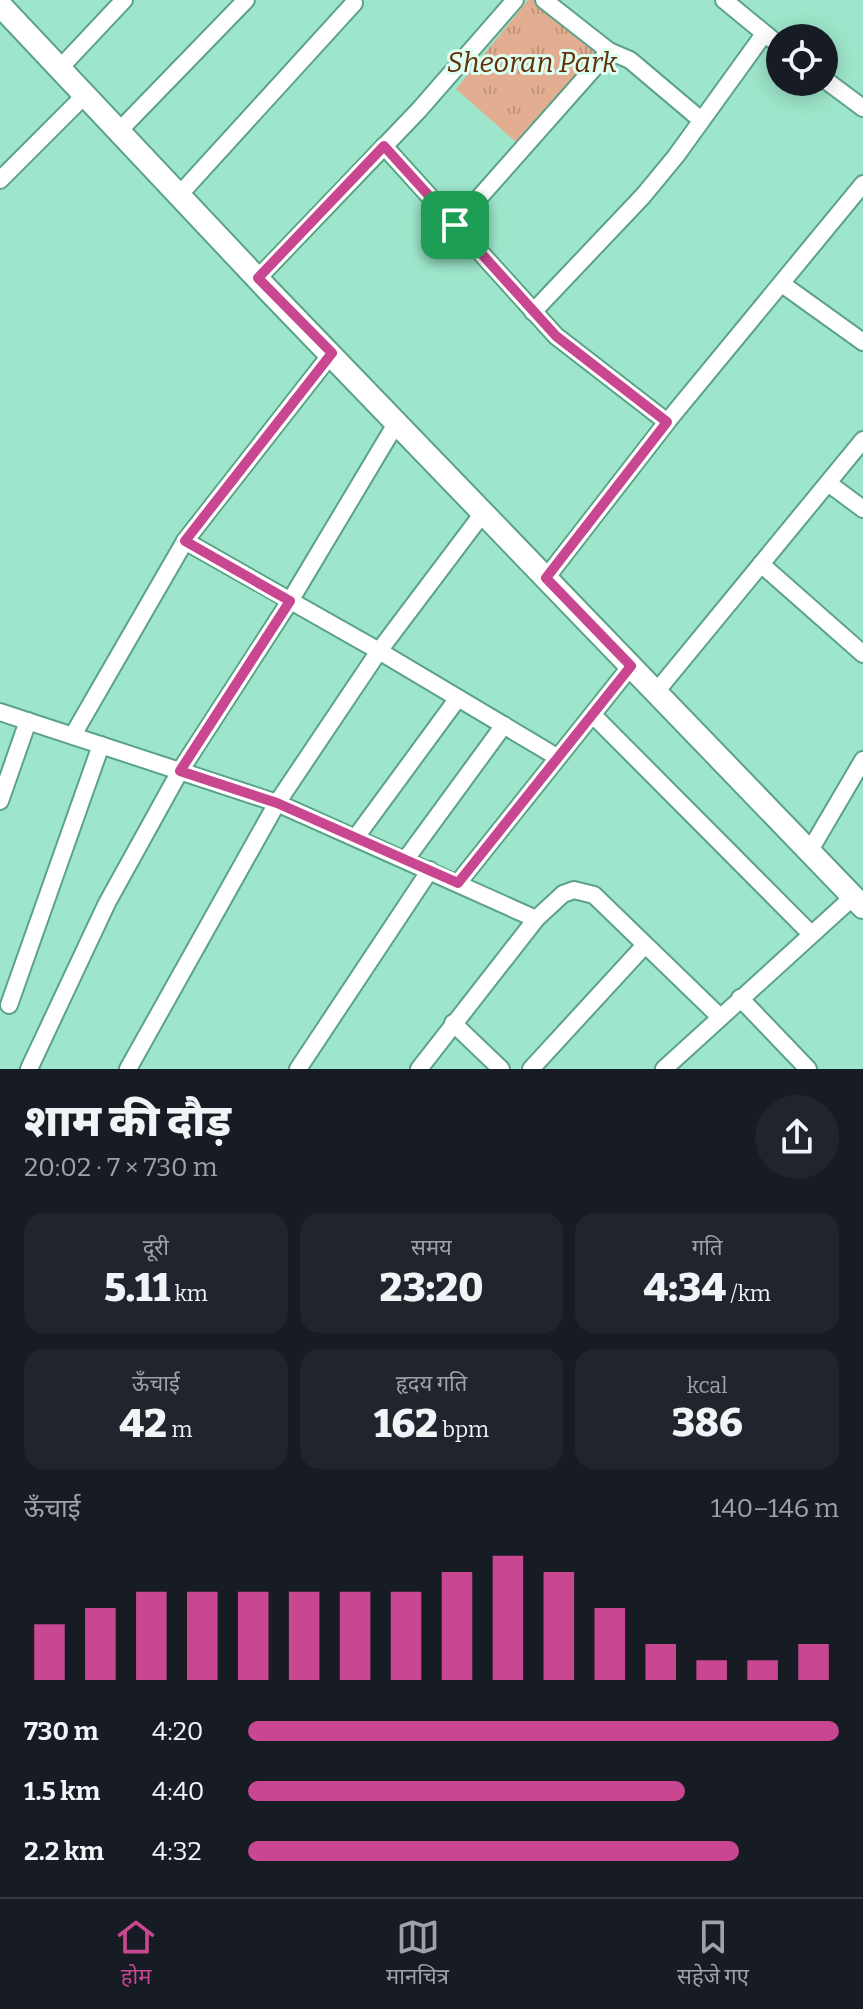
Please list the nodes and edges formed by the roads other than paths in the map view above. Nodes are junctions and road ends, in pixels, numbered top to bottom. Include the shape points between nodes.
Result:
1 (124, 0) edge
2 (246, 0) edge
3 (515, 0) edge
4 (544, 0) edge
5 (724, 0) edge
6 (354, 3) dead end
7 (9, 6) edge
8 (764, 34) joint
9 (609, 51) junction
10 (60, 68) junction
11 (838, 89) edge
12 (85, 95) junction
13 (863, 108) edge
14 (701, 120) junction
15 (118, 132) junction
16 (384, 146) junction
17 (0, 180) edge
18 (863, 184) edge
19 (180, 194) junction
20 (455, 225) junction
21 (258, 278) junction
22 (782, 284) junction
23 (533, 312) junction
24 (863, 342) edge
25 (332, 353) junction
26 (397, 422) junction
27 (667, 422) junction
28 (863, 440) edge
29 (828, 483) junction
30 (863, 509) edge
31 (483, 513) junction
32 (185, 541) junction
33 (761, 564) junction
34 (546, 578) junction
35 (290, 601) junction
36 (379, 651) junction
37 (863, 654) edge
38 (631, 666) junction
39 (656, 692) junction
40 (458, 698) junction
41 (0, 712) edge
42 (593, 715) junction
43 (28, 721) junction
44 (504, 725) junction
45 (73, 735) junction
46 (101, 745) junction
47 (557, 757) junction
48 (863, 760) edge
49 (180, 771) junction
50 (0, 801) edge
51 (277, 803) junction
52 (356, 837) junction
53 (809, 852) junction
54 (406, 859) junction
55 (430, 870) junction
56 (458, 883) junction
57 (858, 902) edge
58 (536, 919) junction
59 (811, 934) junction
60 (645, 945) junction
61 (740, 998) junction
62 (9, 1005) dead end
63 (720, 1017) junction
64 (453, 1023) junction
65 (29, 1069) edge
66 (128, 1069) edge
67 (298, 1069) edge
68 (419, 1069) edge
69 (501, 1069) edge
70 (531, 1069) edge
71 (664, 1069) edge
72 (808, 1069) edge

1 - 10 street
2 - 15 street
3 - 16 street
4 - 9 street
5 - 8 street
6 - 19 street
7 - 10 main road
8 - 14 street
9 - 14 street via 630,60
9 - 20 street
10 - 12 main road
11 - 13 street
12 - 15 main road
12 - 17 street
14 - 23 street via 643,196
15 - 19 main road
16 - 20 street
16 - 21 street
18 - 22 street
19 - 21 main road
20 - 23 street
21 - 25 main road
22 - 24 street
22 - 27 street
23 - 27 street
25 - 26 main road
25 - 32 street
26 - 31 main road
26 - 35 street
27 - 34 street
28 - 29 street
29 - 30 street
29 - 33 street
31 - 34 main road
31 - 36 street
32 - 35 street
32 - 45 street
33 - 37 street
33 - 39 street
34 - 38 main road
35 - 36 street
35 - 49 street
36 - 40 street
36 - 51 street
38 - 39 main road
38 - 42 street
39 - 53 main road
40 - 44 street
40 - 52 street
41 - 43 street
42 - 47 street
42 - 59 street
43 - 45 street
43 - 50 street
44 - 47 street
44 - 54 street
45 - 46 street
46 - 49 street
46 - 62 street
47 - 56 street
48 - 53 street
49 - 51 street
49 - 65 street via 107,903
51 - 52 street
51 - 66 street
52 - 54 street
53 - 57 main road
54 - 55 street
55 - 56 street
55 - 67 street
56 - 58 street
57 - 59 street
58 - 60 street via 563,894 586,891
58 - 64 street
59 - 61 street
60 - 63 street
60 - 70 street
61 - 63 street
61 - 72 street
63 - 71 street
64 - 68 street
64 - 69 street

